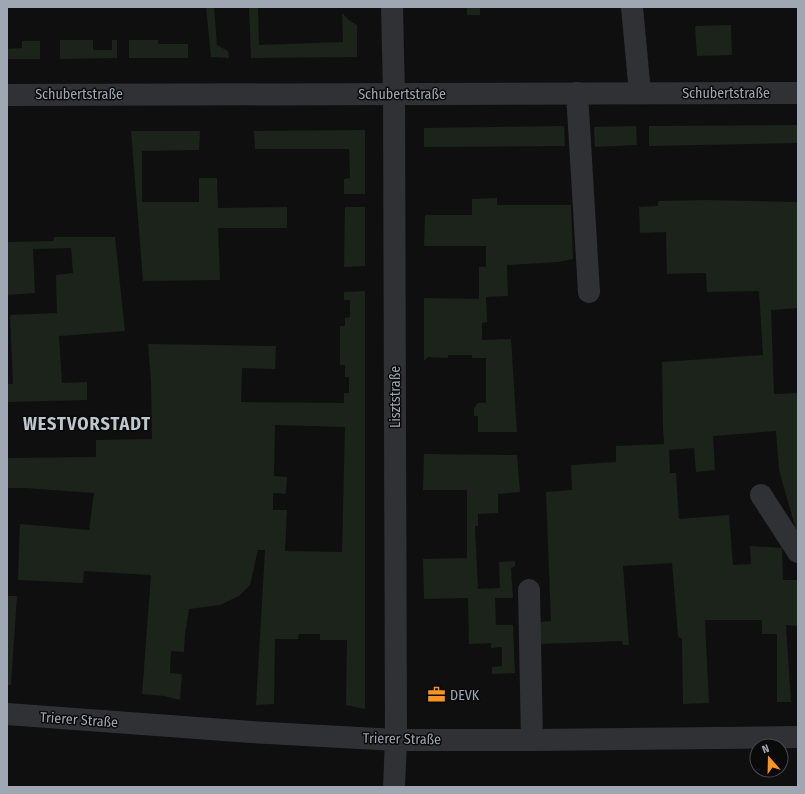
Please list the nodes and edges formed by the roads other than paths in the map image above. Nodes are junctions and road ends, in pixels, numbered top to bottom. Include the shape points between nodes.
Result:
1 (392, 7) edge
2 (632, 7) edge
3 (577, 93) junction
4 (640, 93) junction
5 (798, 93) edge
6 (394, 94) junction
7 (7, 95) edge
8 (589, 292) dead end
9 (762, 495) dead end
10 (798, 552) edge
11 (529, 590) dead end
12 (7, 714) edge
13 (798, 736) edge
14 (396, 740) junction
15 (532, 740) junction
16 (394, 787) edge

1 - 6 street, Lisztstraße
2 - 4 street
3 - 4 street, Schubertstraße
3 - 6 street, Schubertstraße
3 - 8 street
4 - 5 street, Schubertstraße
6 - 7 street, Schubertstraße
6 - 14 street, Lisztstraße
9 - 10 street
11 - 15 street
12 - 14 street, Trierer Straße
13 - 15 street, Trierer Straße
14 - 15 street, Trierer Straße
14 - 16 street, Lisztstraße

